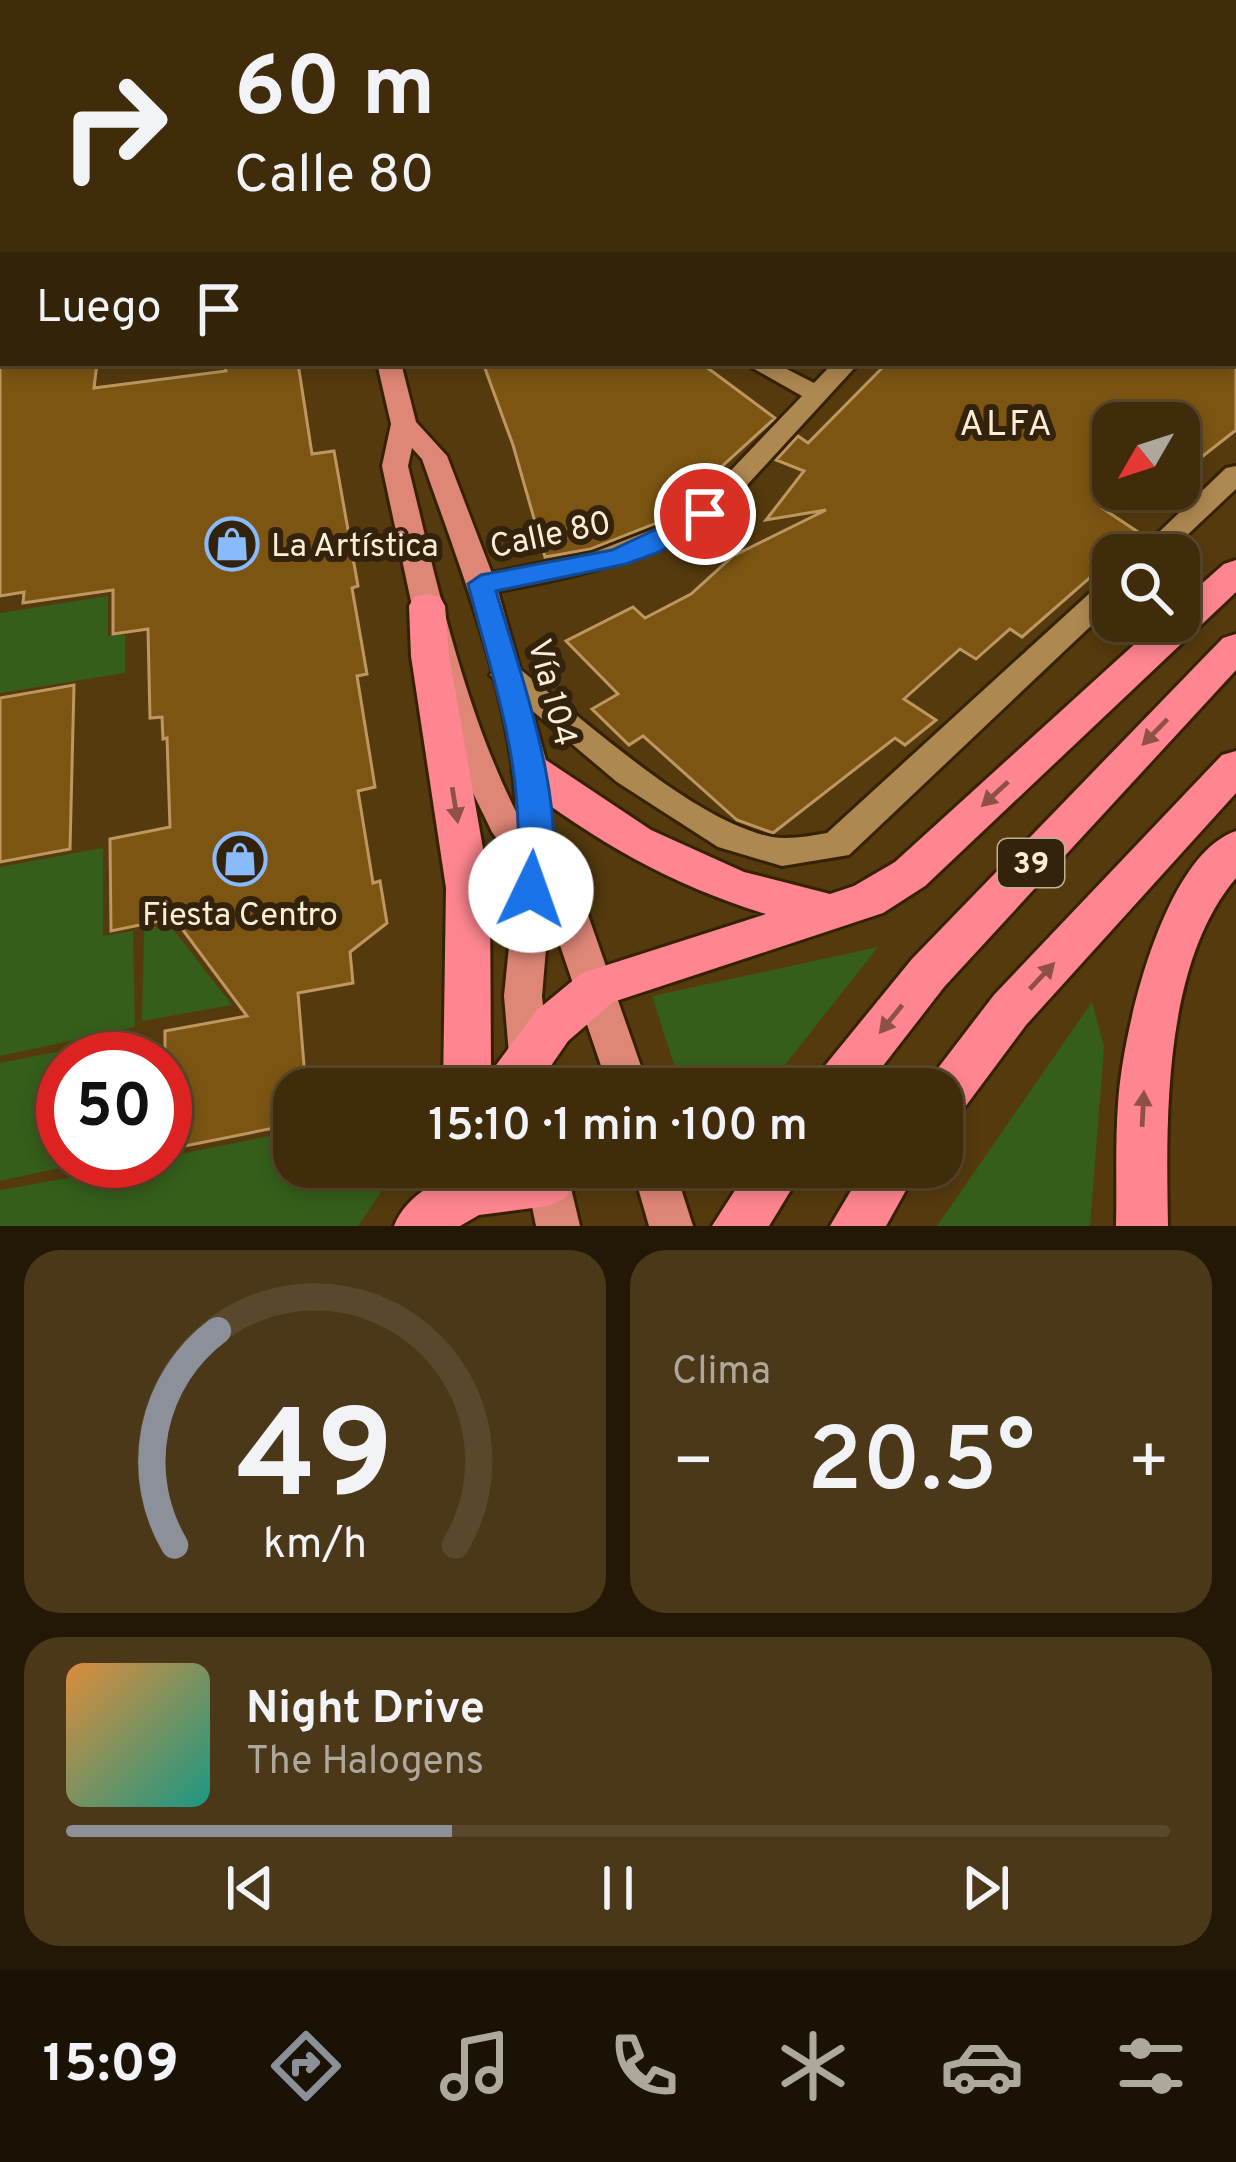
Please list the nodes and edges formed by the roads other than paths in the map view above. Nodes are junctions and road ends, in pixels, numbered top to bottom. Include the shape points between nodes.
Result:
1 (389, 366) edge
2 (762, 366) edge
3 (844, 366) edge
4 (817, 394) junction
5 (404, 424) junction
6 (1236, 474) edge
7 (1172, 534) edge
8 (1236, 572) edge
9 (481, 584) junction
10 (428, 606) junction
11 (1092, 608) edge
12 (1236, 647) edge
13 (506, 675) junction
14 (1236, 766) edge
15 (532, 771) junction
16 (1236, 848) edge
17 (536, 860) junction
18 (829, 912) junction
19 (598, 987) junction
20 (467, 1068) edge
21 (523, 1068) edge
22 (530, 1068) edge
23 (623, 1068) edge
24 (853, 1068) edge
25 (963, 1072) edge
26 (441, 1188) edge
27 (659, 1188) edge
28 (765, 1188) edge
29 (880, 1188) edge
30 (550, 1191) edge
31 (418, 1226) edge
32 (671, 1226) edge
33 (738, 1226) edge
34 (856, 1226) edge
35 (1142, 1226) edge

1 - 5 main road, Vía 104
2 - 4 street
3 - 4 street, Calle 80
4 - 9 street, Calle 80 via 705,514 676,532 617,558
5 - 9 main road, Vía 104 via 434,456
5 - 10 main road, Vía 104 via 395,466
6 - 7 street
8 -> 18 highway via 910,874
9 - 13 main road, Vía 104
10 - 17 main road, Vía 104 via 473,758 505,822
10 -> 20 highway via 468,888
11 - 13 street via 837,845 800,853 764,849 716,829
12 -> 24 highway, 39 via 928,973
13 - 15 main road, Vía 104
25 -> 14 highway, 39 via 1010,1010
15 - 17 main road, Vía 104
15 - 18 highway via 633,844 693,874
35 -> 16 highway via 1142,1100 1167,974 1191,900
17 - 19 main road, Vía 104 via 570,915
17 - 21 main road, Vía 104
18 - 19 highway
19 - 22 highway via 573,1004
19 - 23 main road, Vía 104
26 - 31 highway
27 - 32 main road
28 - 33 highway
29 - 34 highway
30 - 31 highway via 482,1188

